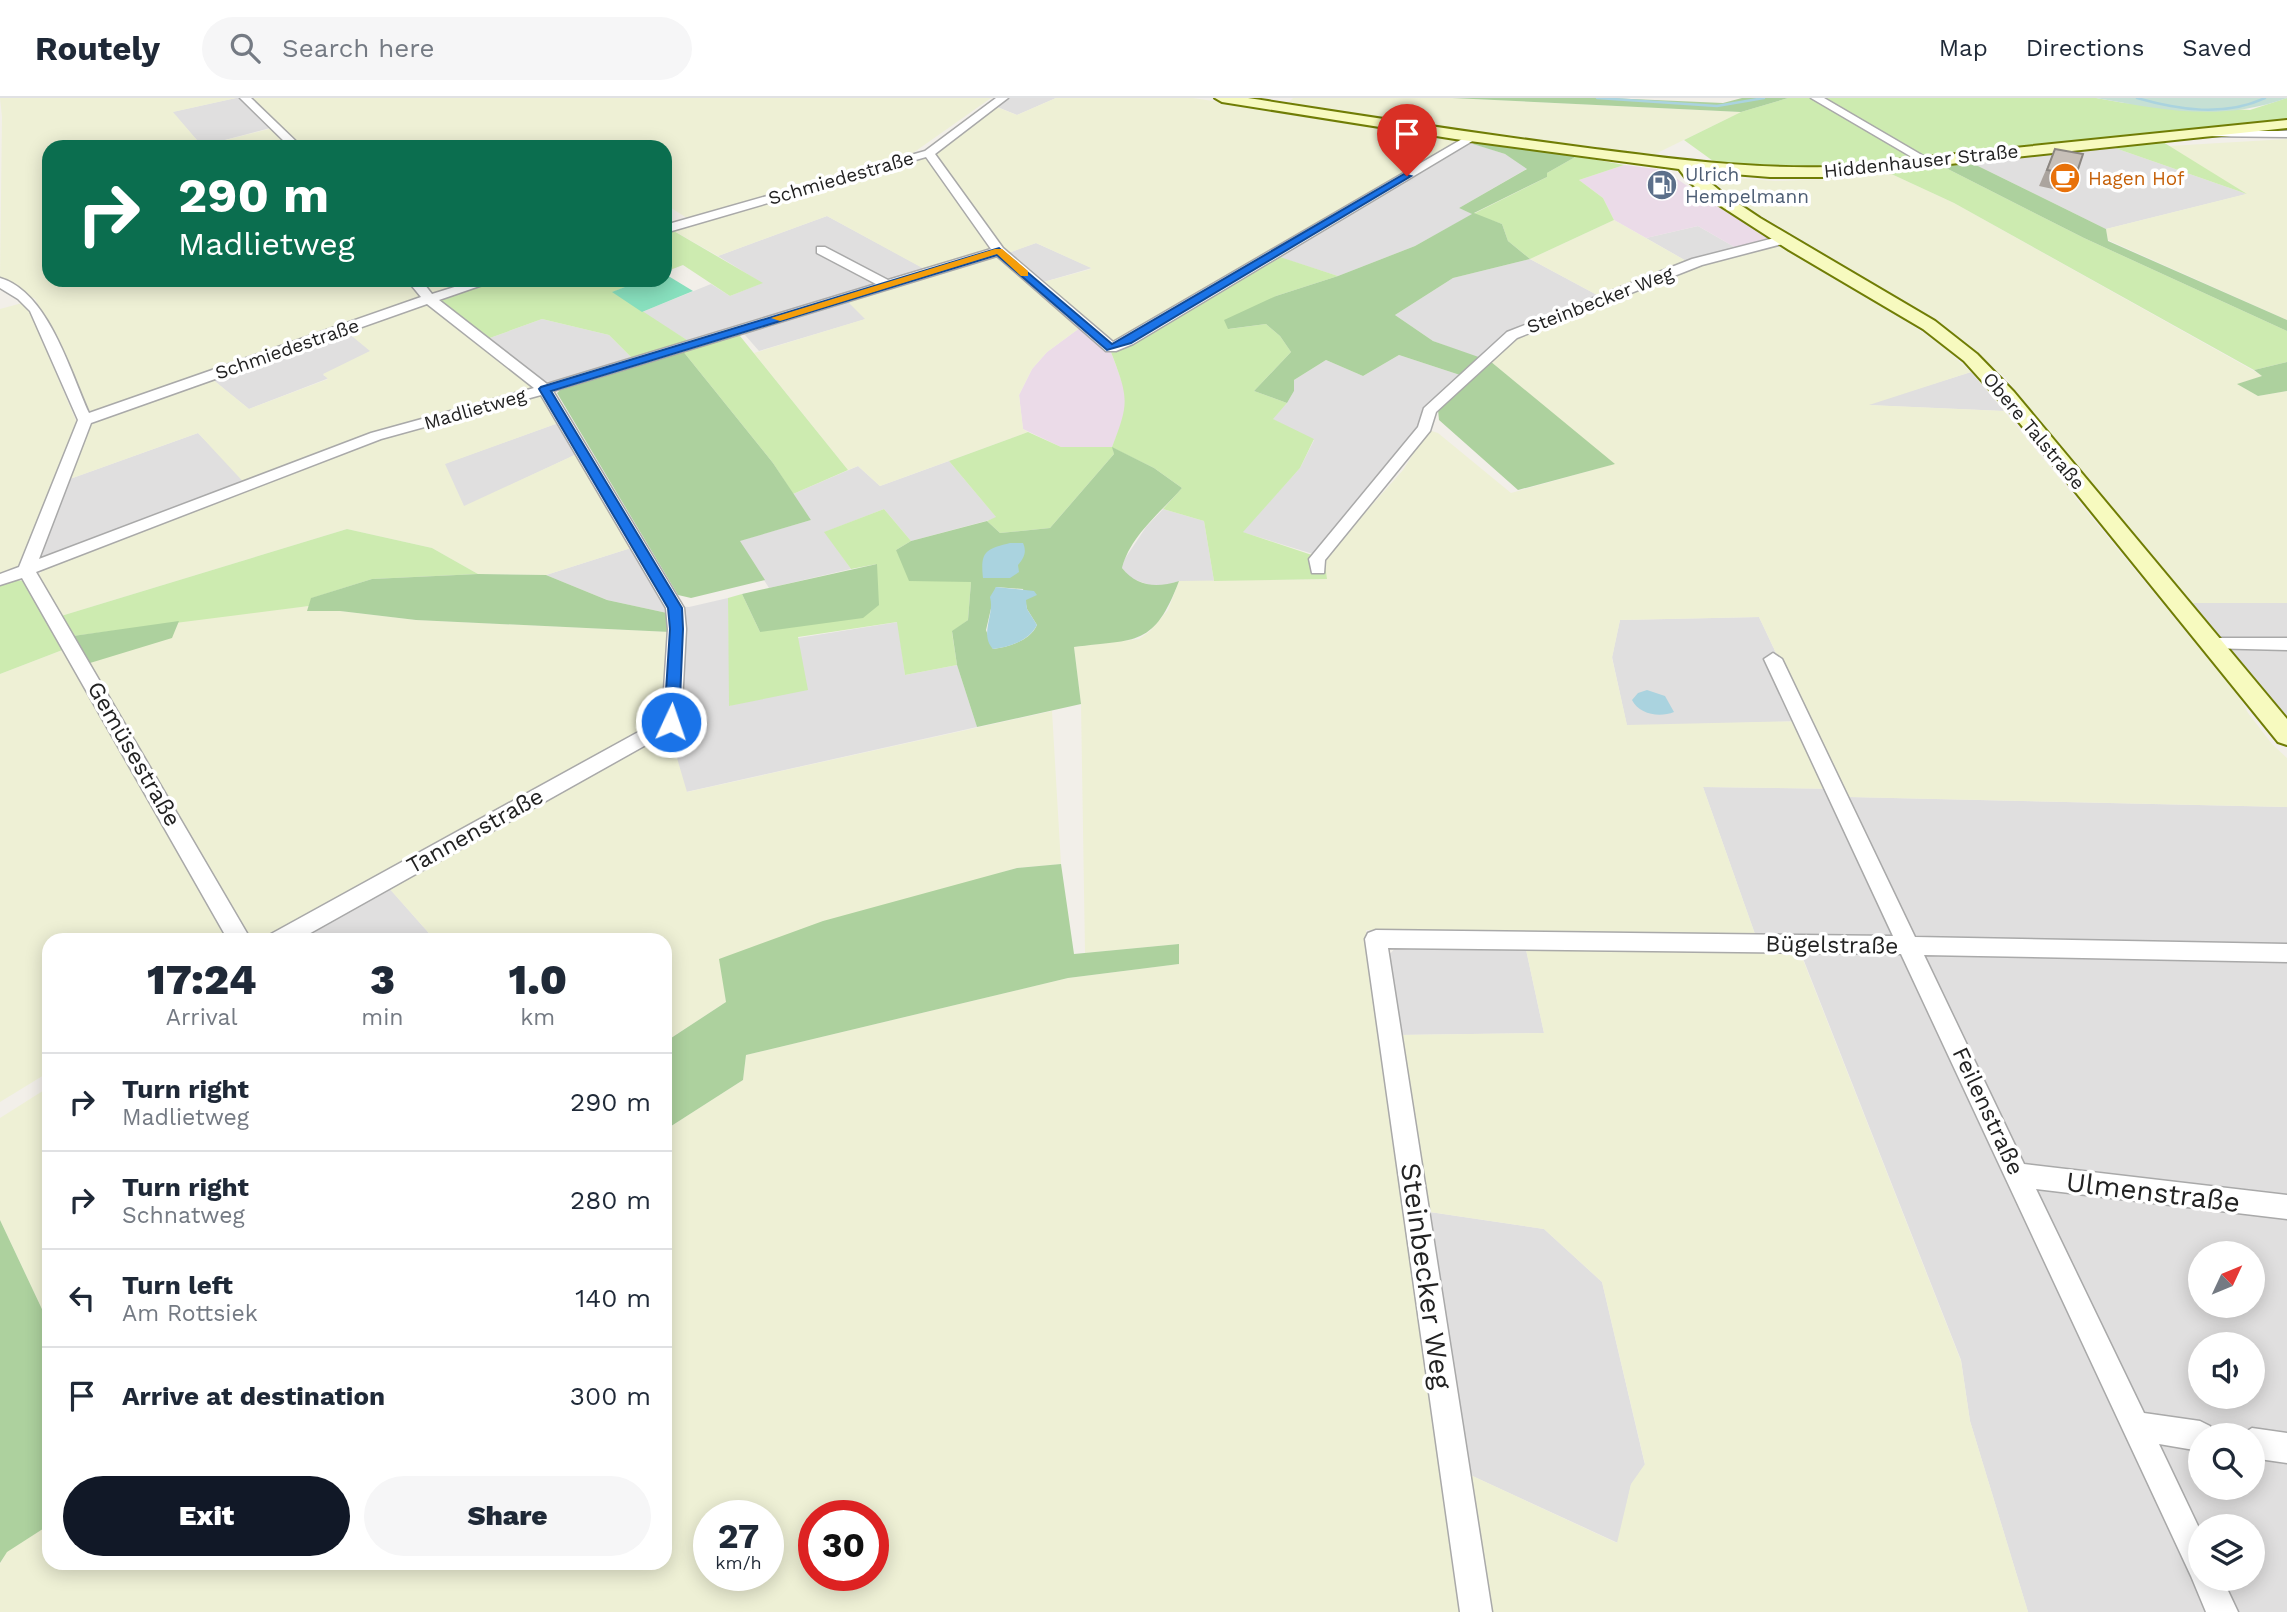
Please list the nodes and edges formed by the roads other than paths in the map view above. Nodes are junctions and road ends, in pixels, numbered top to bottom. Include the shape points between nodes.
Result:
1 (245, 98) edge
2 (1003, 98) edge
3 (1222, 98) edge
4 (1816, 98) edge
5 (2287, 124) edge
6 (2206, 134) junction
7 (2287, 134) edge
8 (1473, 137) junction
9 (285, 140) edge
10 (929, 153) junction
11 (1926, 161) junction
12 (1683, 164) junction
13 (1702, 166) junction
14 (1719, 198) junction
15 (672, 227) edge
16 (1786, 239) junction
17 (821, 250) dead end
18 (999, 251) junction
19 (0, 282) edge
20 (887, 285) junction
21 (420, 287) edge
22 (468, 287) edge
23 (429, 299) junction
24 (545, 389) junction
25 (85, 420) junction
26 (1318, 569) dead end
27 (26, 570) junction
28 (0, 580) edge
29 (2211, 644) junction
30 (2287, 644) edge
31 (1773, 659) dead end
32 (2287, 736) edge
33 (236, 933) edge
34 (292, 933) edge
35 (1376, 939) joint
36 (1910, 947) junction
37 (2287, 953) edge
38 (2019, 1175) junction
39 (2287, 1207) edge
40 (2135, 1426) junction
41 (2188, 1434) edge
42 (2265, 1445) edge
43 (2287, 1448) edge
44 (2188, 1539) edge
45 (2212, 1591) edge
46 (1476, 1612) edge
47 (2222, 1612) edge

1 - 9 street
2 - 10 street, Schmiedestraße
3 - 8 main road, Hiddenhauser Straße
4 - 11 street
5 - 6 main road, Hiddenhauser Straße
6 - 7 street
6 - 11 main road, Hiddenhauser Straße
8 - 12 main road, Hiddenhauser Straße
8 - 18 street via 1111,348
10 - 15 street, Schmiedestraße
10 - 18 street
11 - 13 main road, Hiddenhauser Straße via 1808,173
12 - 13 main road, Hiddenhauser Straße
12 - 14 main road, Obere Talstraße via 1684,172
13 - 14 main road, Obere Talstraße via 1705,185
14 - 16 main road, Obere Talstraße
16 - 26 street, Steinbecker Weg via 1697,262 1512,335 1429,411 1425,428 1317,559
16 - 29 main road, Obere Talstraße via 1949,338 1978,365
17 - 20 street
18 - 20 street, Madlietweg
19 - 25 street via 36,310
20 - 24 street, Madlietweg
21 - 23 street
22 - 23 street, Schmiedestraße
23 - 24 street
23 - 25 street, Schmiedestraße
24 - 27 street, Madlietweg via 376,436
24 - 34 street, Tannenstraße via 675,608 671,722
25 - 27 street
27 - 28 street, Madlietweg
27 - 33 street, Gemüsestraße
29 - 30 street
29 - 32 main road, Obere Talstraße
31 - 36 street, Feilenstraße
35 - 36 street, Bügelstraße
35 - 46 street, Steinbecker Weg
36 - 37 street, Bügelstraße
36 - 38 street, Feilenstraße
38 - 39 street, Ulmenstraße
38 - 40 street, Feilenstraße
40 - 41 street
40 - 44 street, Feilenstraße
42 - 43 street
45 - 47 street

